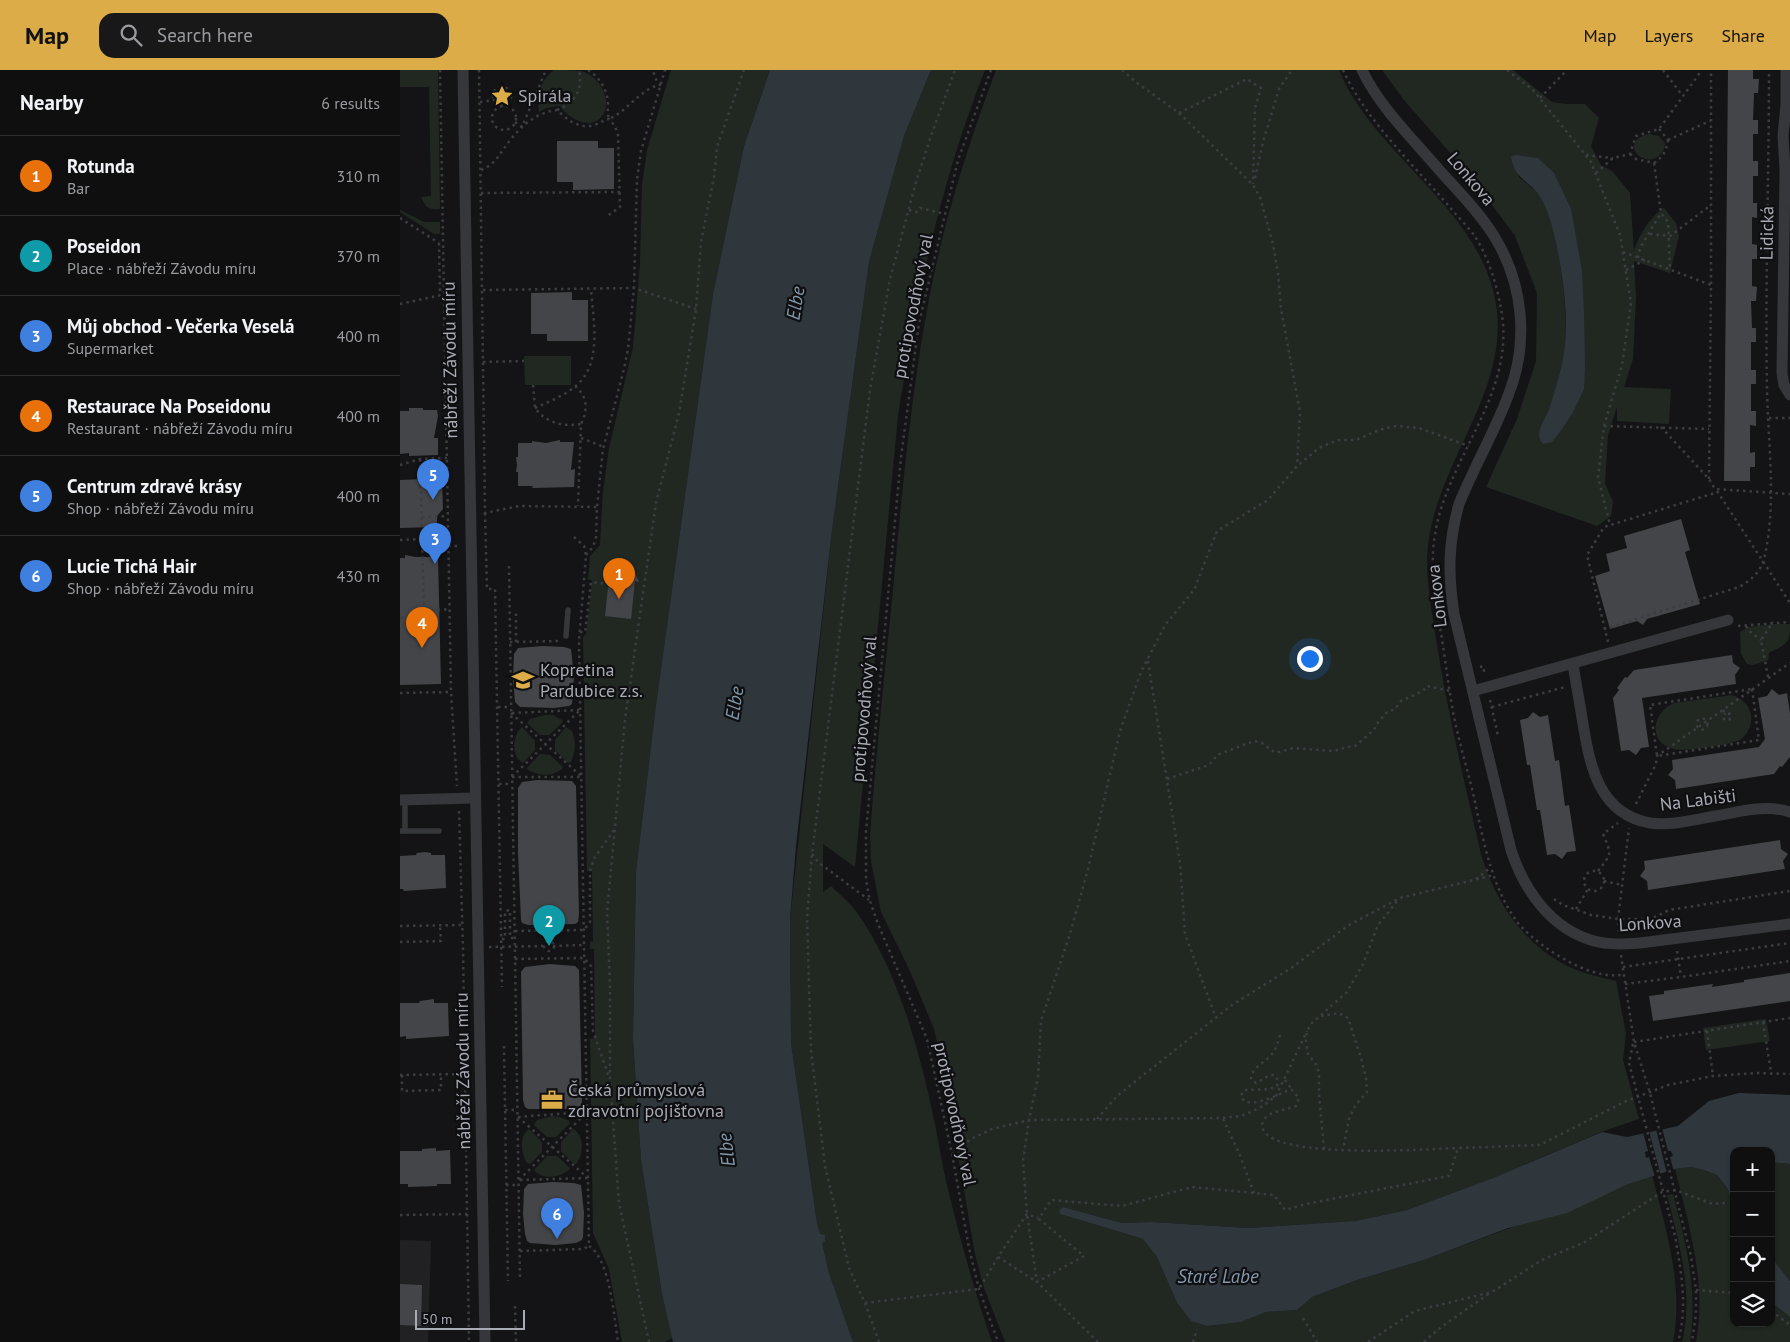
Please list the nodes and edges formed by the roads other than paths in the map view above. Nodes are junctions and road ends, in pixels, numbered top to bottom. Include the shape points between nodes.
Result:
1 (463, 70) edge
2 (1362, 70) edge
3 (1786, 70) edge
4 (1790, 395) edge
5 (568, 610) dead end
6 (1728, 620) dead end
7 (568, 639) road end
8 (1572, 664) junction
9 (1473, 691) junction
10 (475, 798) junction
11 (402, 800) edge
12 (1790, 812) edge
13 (403, 831) edge
14 (439, 831) dead end
15 (1790, 924) edge
16 (485, 1342) edge

1 - 10 street, nábřeží Závodu míru
2 - 9 street, Lonkova via 1390,113 1480,216 1494,236 1517,290 1521,316 1517,372 1459,504 1451,542 1449,562 1454,614
3 - 4 street, Lidická via 1782,373
5 - 7 lane
6 - 8 street
8 - 9 street
8 - 12 street, Na Labišti via 1591,764 1598,783 1626,818 1674,823 1756,810
9 - 15 street, Lonkova via 1518,870 1526,887 1564,928 1595,942 1620,944 1676,940
10 - 11 street
10 - 16 street, nábřeží Závodu míru
11 - 13 lane
13 - 14 lane

